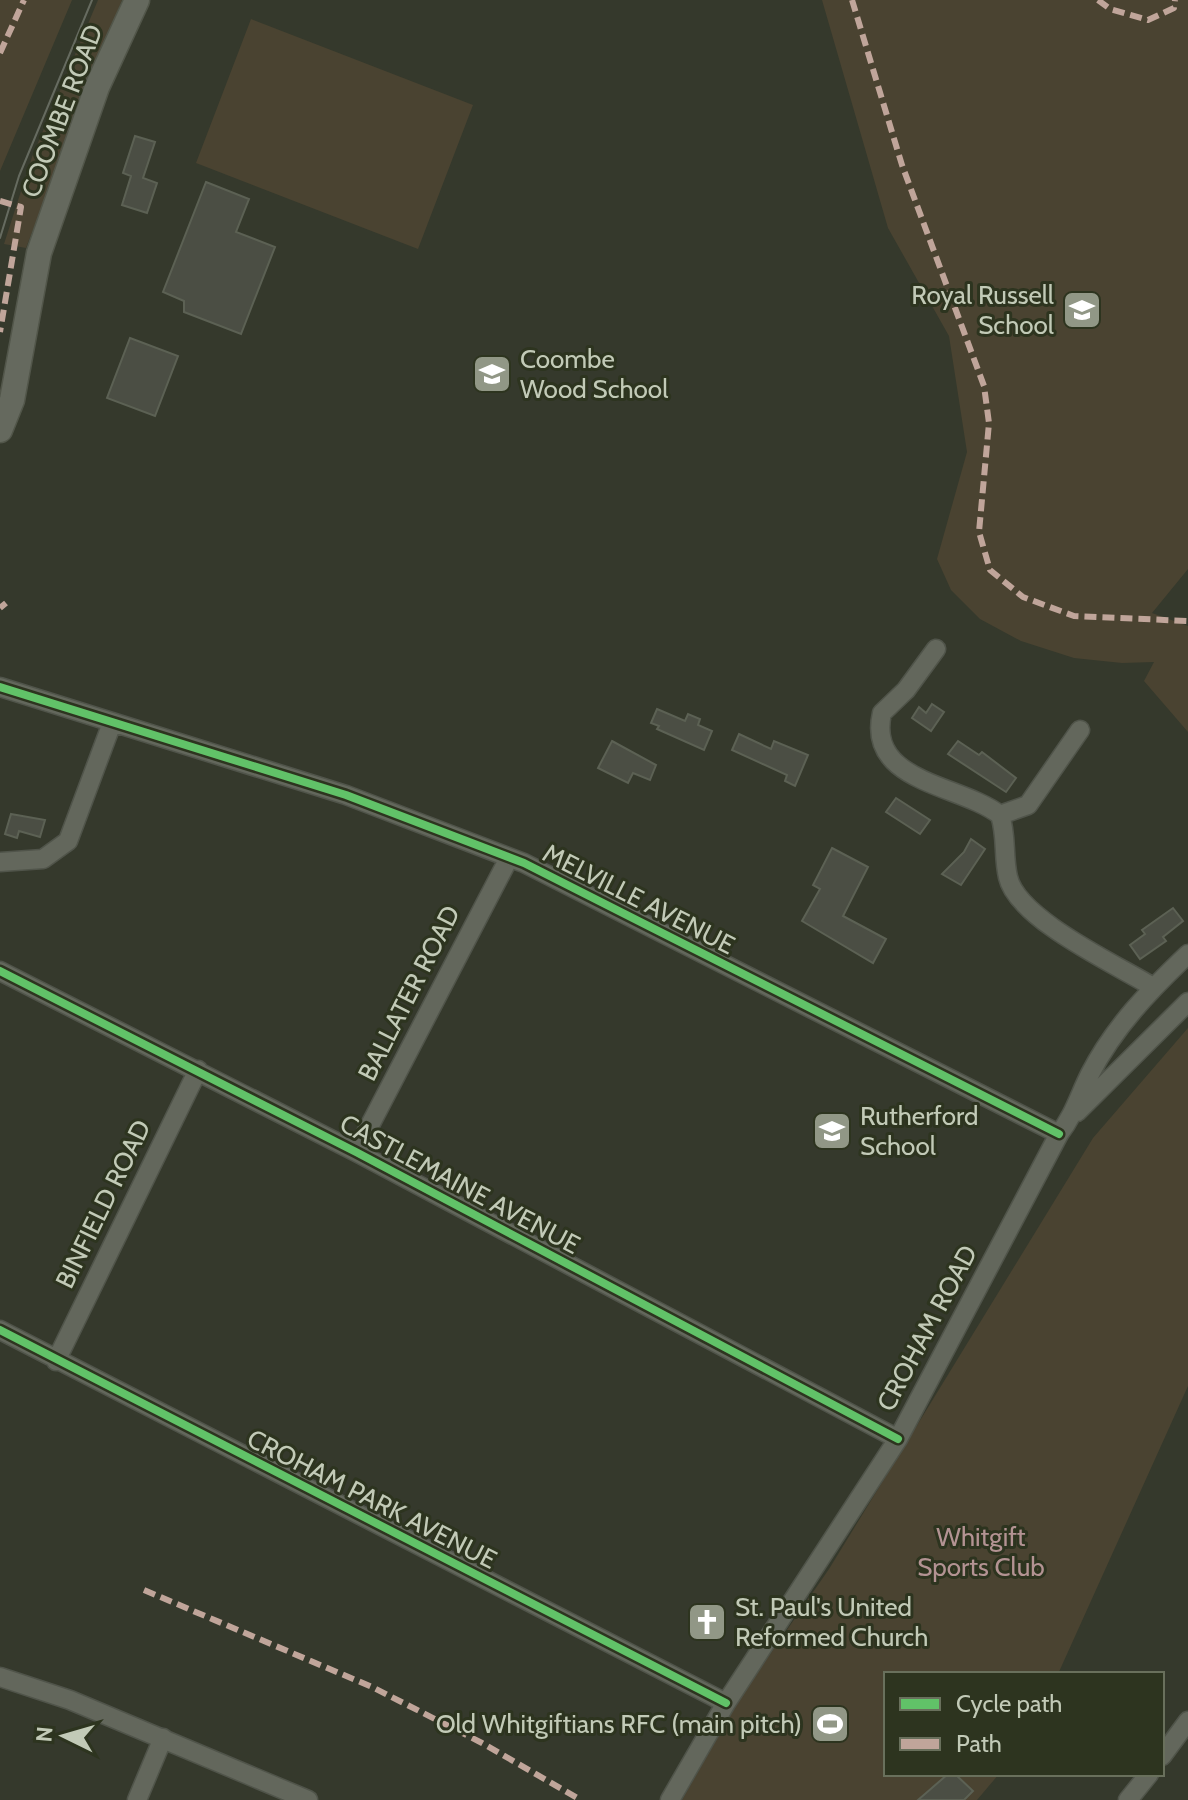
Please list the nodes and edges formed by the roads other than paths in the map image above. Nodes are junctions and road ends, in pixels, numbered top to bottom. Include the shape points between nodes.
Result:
1 (137, 0) edge
2 (0, 430) edge
3 (936, 649) dead end
4 (0, 687) edge
5 (112, 723) junction
6 (1080, 730) dead end
7 (1000, 815) junction
8 (509, 858) junction
9 (0, 862) edge
10 (1188, 954) edge
11 (0, 971) edge
12 (1153, 987) junction
13 (1188, 1002) edge
14 (198, 1070) junction
15 (1075, 1113) junction
16 (1059, 1134) junction
17 (356, 1152) junction
18 (0, 1330) edge
19 (56, 1361) junction
20 (898, 1439) junction
21 (0, 1677) edge
22 (726, 1703) junction
23 (1188, 1721) edge
24 (163, 1738) junction
25 (1164, 1753) edge
26 (1147, 1776) edge
27 (137, 1800) edge
28 (308, 1800) edge
29 (670, 1800) edge
30 (1128, 1800) edge

1 - 2 main road, COOMBE ROAD via 97,87 39,253 12,400
3 - 7 street via 882,713 879,740 886,756 917,778
4 - 5 street, MELVILLE AVENUE
5 - 8 street, MELVILLE AVENUE via 346,795
5 - 9 street via 68,841 43,859
6 - 7 street via 1028,805
7 - 12 street via 1008,878 1038,917
8 - 16 street, MELVILLE AVENUE
8 - 17 street, BALLATER ROAD
10 - 12 street, CROHAM ROAD
11 - 14 street, CASTLEMAINE AVENUE
12 - 15 street, CROHAM ROAD via 1114,1034 1089,1075
13 - 15 street
14 - 17 street, CASTLEMAINE AVENUE
14 - 19 street, BINFIELD ROAD
15 - 16 street, CROHAM ROAD
16 - 20 street, CROHAM ROAD
17 - 20 street, CASTLEMAINE AVENUE
18 - 19 street, CROHAM PARK AVENUE
19 - 22 street, CROHAM PARK AVENUE
20 - 22 street, CROHAM ROAD
21 - 24 street
22 - 29 street, CROHAM ROAD
23 - 25 street
24 - 27 street
24 - 28 street
26 - 30 street

